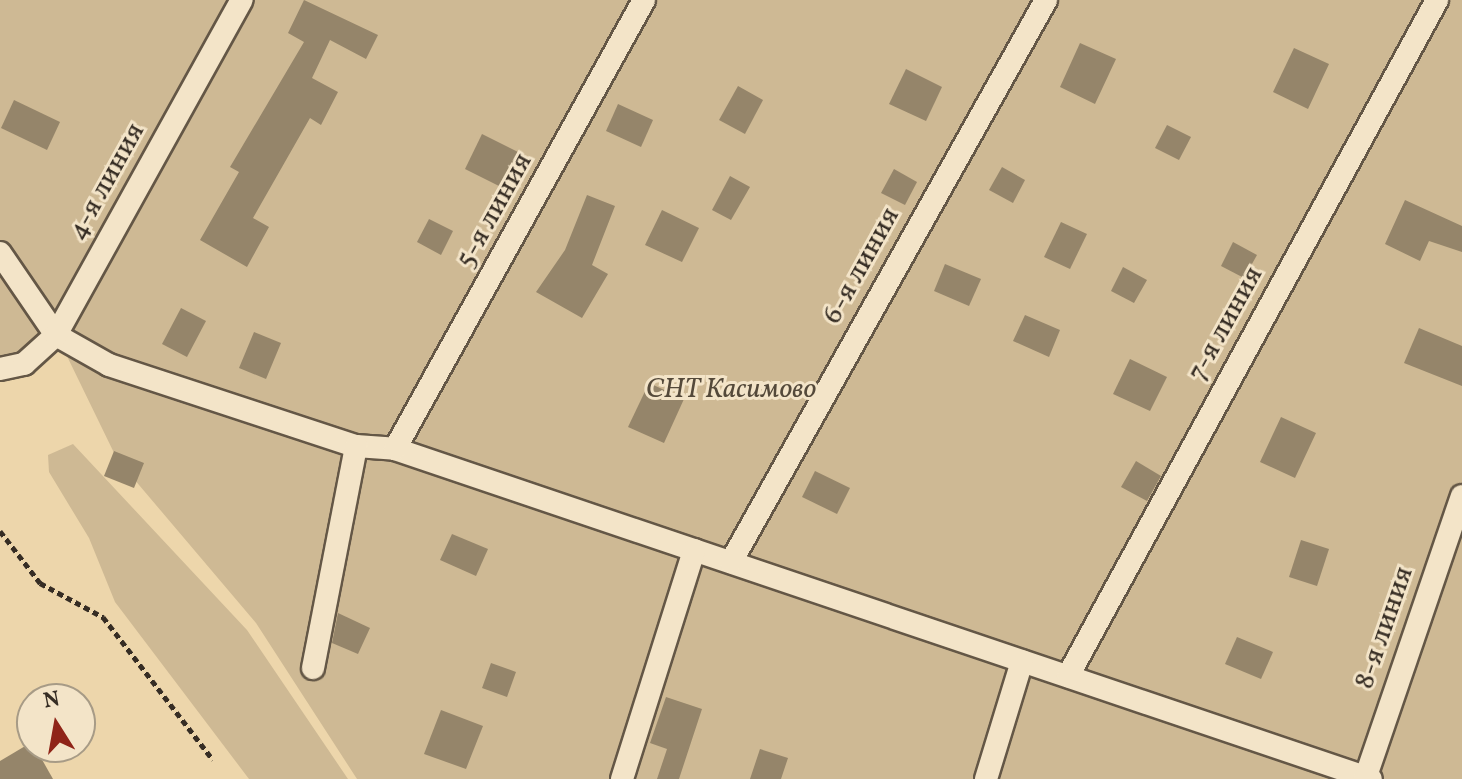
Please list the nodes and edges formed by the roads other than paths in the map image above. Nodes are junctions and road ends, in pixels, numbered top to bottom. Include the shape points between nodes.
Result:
1 (242, 0) edge
2 (644, 0) edge
3 (1046, 0) edge
4 (1437, 0) edge
5 (0, 253) edge
6 (56, 335) junction
7 (0, 369) edge
8 (356, 446) junction
9 (395, 449) junction
10 (1462, 496) edge
11 (694, 550) junction
12 (731, 562) junction
13 (1022, 661) junction
14 (313, 668) dead end
15 (1068, 676) junction
16 (1367, 778) edge
17 (622, 779) edge
18 (986, 779) edge

1 - 6 street, 4-я линия
2 - 9 street, 5-я линия
3 - 12 street, 6-я линия
4 - 15 street, 7-я линия
5 - 6 street
6 - 7 street, 4-я линия via 24,364
6 - 8 street via 109,365
8 - 9 street
8 - 14 street
9 - 11 street
10 - 16 street, 8-я линия
11 - 12 street
11 - 17 street
12 - 13 street
13 - 15 street
13 - 18 street
15 - 16 street

